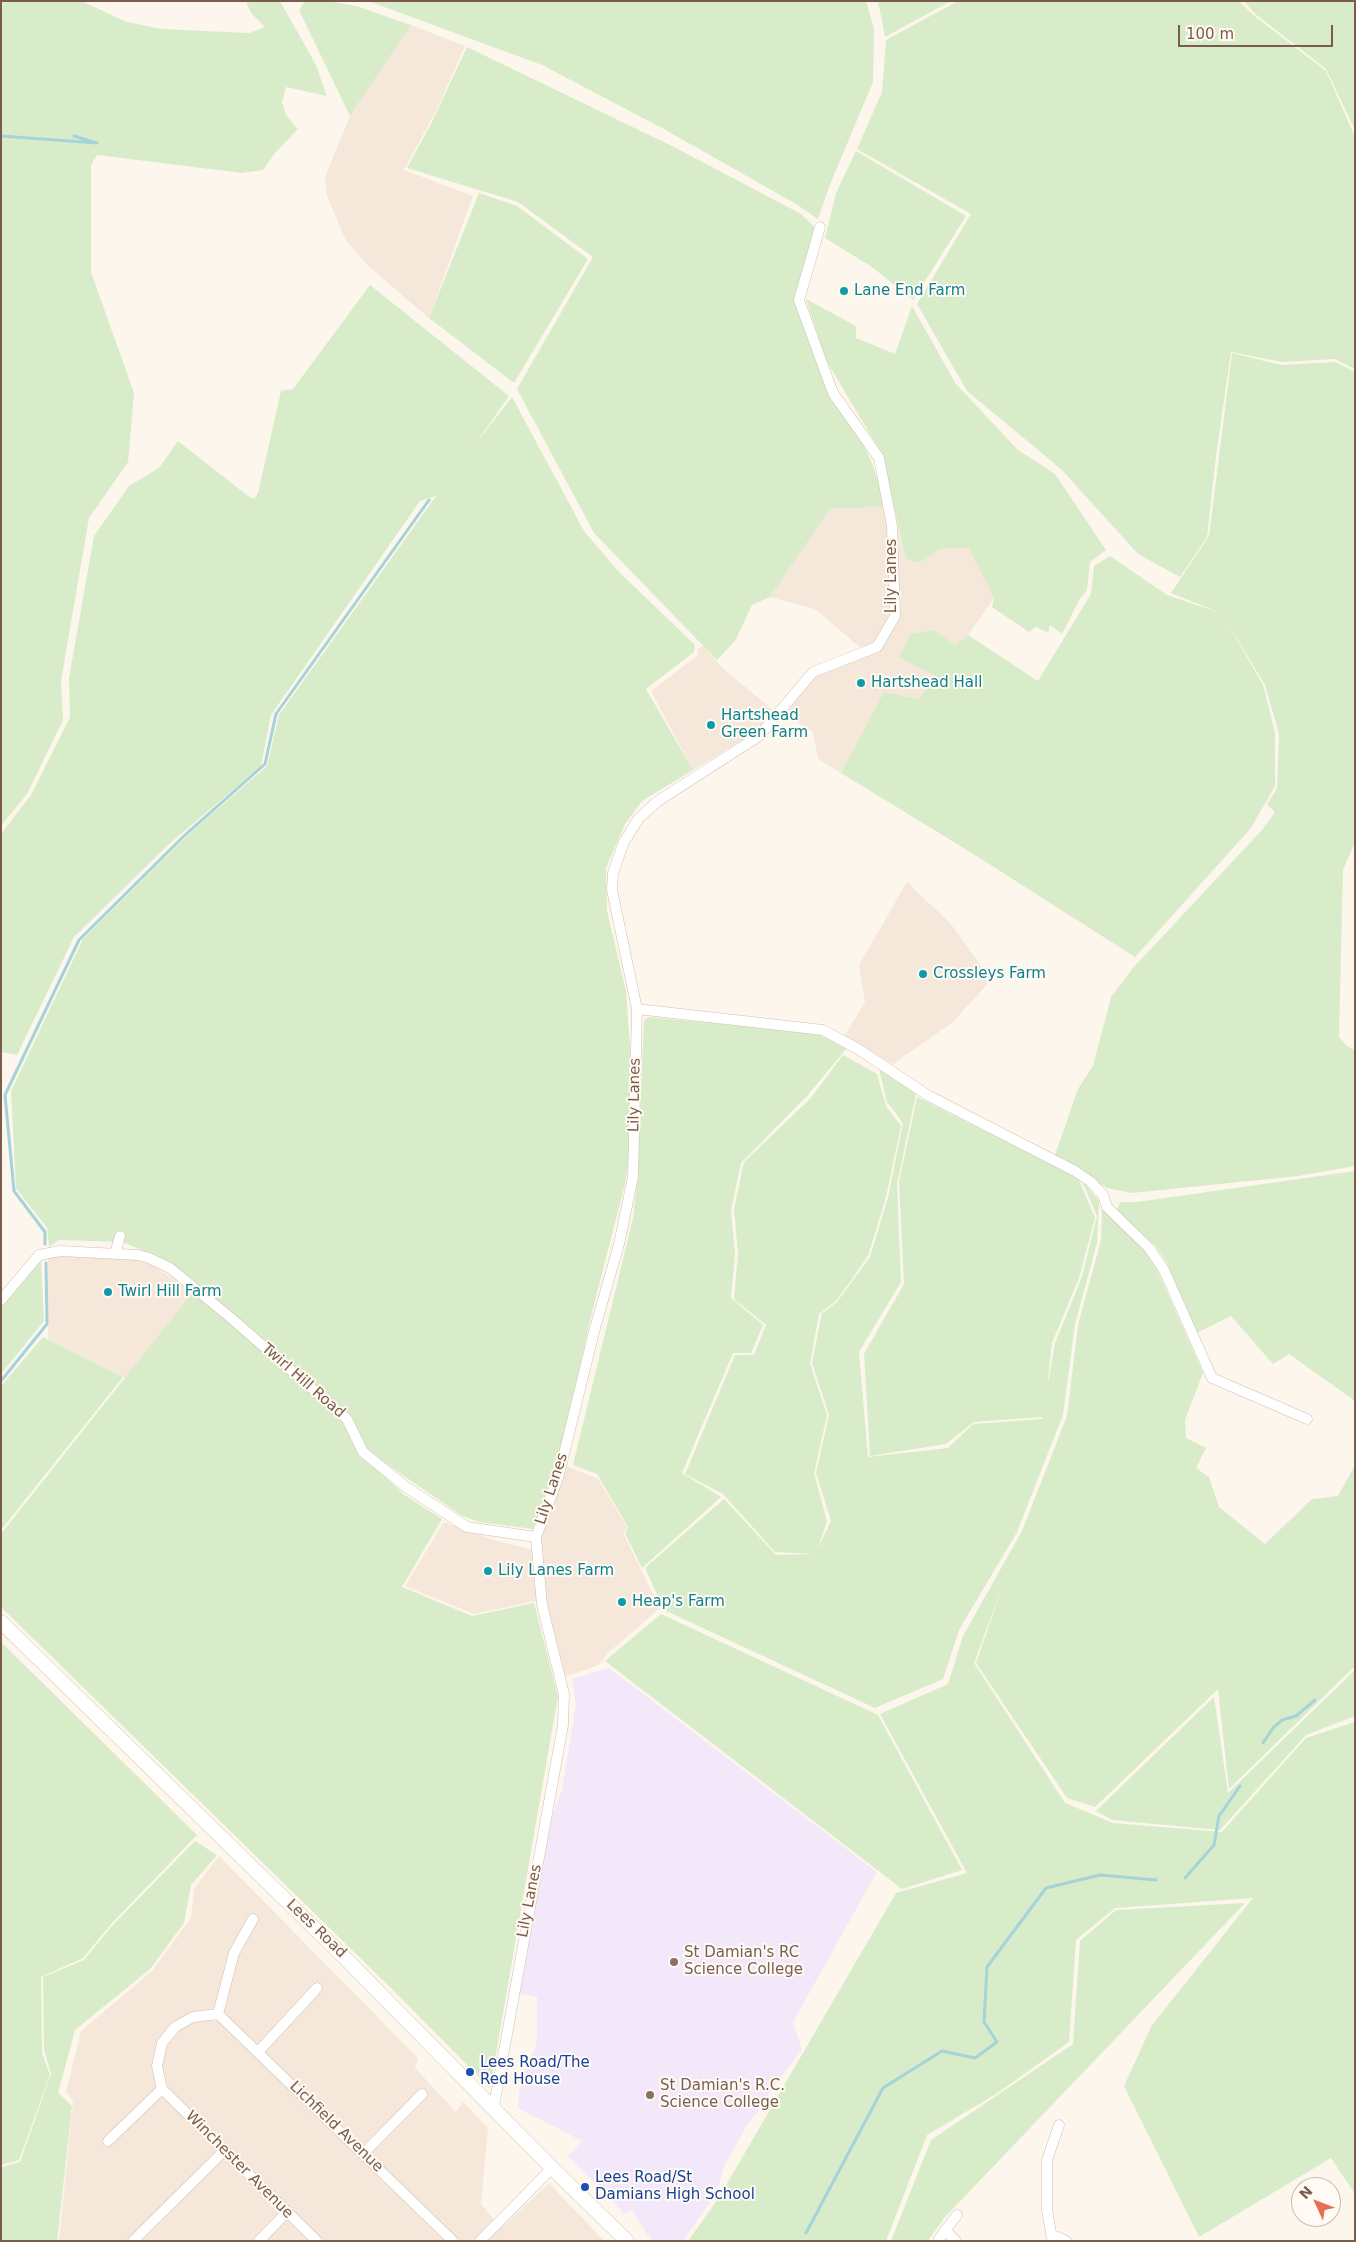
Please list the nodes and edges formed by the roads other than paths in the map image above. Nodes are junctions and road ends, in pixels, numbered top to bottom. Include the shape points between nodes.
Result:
1 (820, 227) dead end
2 (637, 1009) junction
3 (120, 1236) dead end
4 (115, 1254) junction
5 (1, 1300) edge
6 (1307, 1419) dead end
7 (536, 1537) junction
8 (1, 1622) edge
9 (253, 1918) dead end
10 (318, 1988) dead end
11 (218, 2014) junction
12 (258, 2052) junction
13 (162, 2088) junction
14 (422, 2094) dead end
15 (494, 2106) junction
16 (1059, 2125) dead end
17 (108, 2141) dead end
18 (225, 2150) junction
19 (363, 2154) junction
20 (552, 2168) junction
21 (287, 2212) junction
22 (957, 2215) dead end
23 (1052, 2240) edge
24 (133, 2241) edge
25 (259, 2241) edge
26 (317, 2241) edge
27 (453, 2241) edge
28 (480, 2241) edge
29 (627, 2241) edge
30 (956, 2241) edge
31 (1066, 2241) edge

1 - 2 street, Lily Lanes via 799,300 833,393 878,458 892,526 895,616 877,647 813,672 760,736 658,801 633,827 616,860 612,890
2 - 6 street via 823,1030 929,1096 1075,1171 1103,1195 1107,1207 1149,1248 1164,1270 1212,1378
2 - 7 street, Lily Lanes via 632,1177 619,1244 594,1328 558,1478
3 - 4 street
4 - 5 street, Twirl Hill Road via 60,1252 39,1255
4 - 7 street, Twirl Hill Road via 138,1255 170,1268 347,1419 363,1452 406,1487 467,1527
7 - 15 street, Lily Lanes via 542,1605 564,1694 563,1725
8 - 15 main road, Lees Road
9 - 11 street via 234,1953
10 - 12 street
11 - 12 street, Lichfield Avenue
11 - 13 street via 193,2016 175,2026 162,2043 157,2066
12 - 19 street, Lichfield Avenue
13 - 17 street
13 - 18 street, Winchester Avenue
14 - 19 street
15 - 20 main road, Lees Road
16 - 23 street via 1047,2160 1047,2210
18 - 21 street, Winchester Avenue
18 - 24 street
19 - 27 street, Lichfield Avenue
20 - 28 street
20 - 29 main road, Lees Road
21 - 25 street
21 - 26 street, Winchester Avenue
22 - 30 street via 942,2235
23 - 31 street via 1058,2237

